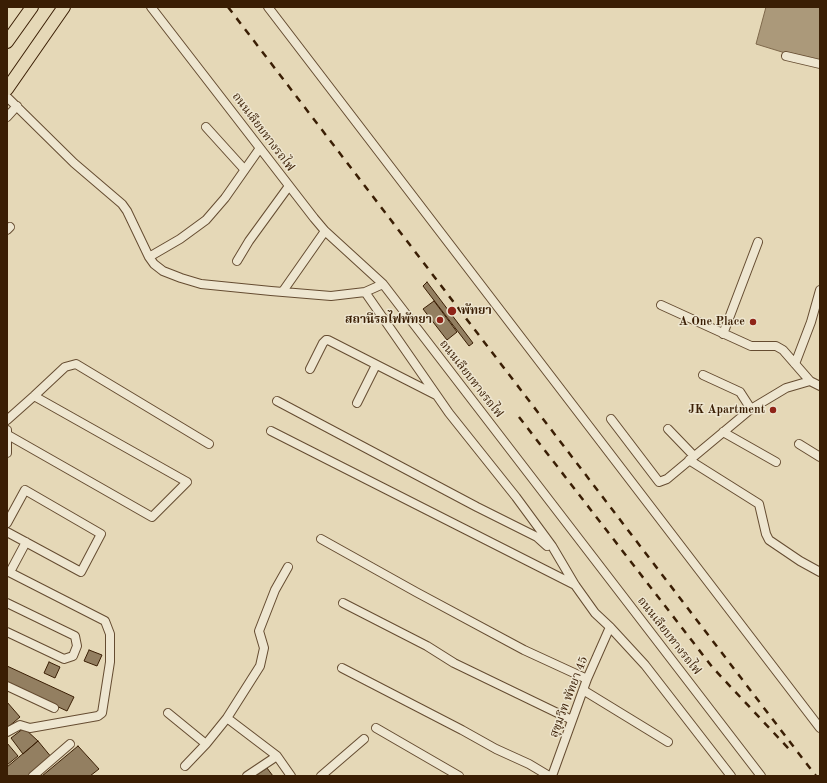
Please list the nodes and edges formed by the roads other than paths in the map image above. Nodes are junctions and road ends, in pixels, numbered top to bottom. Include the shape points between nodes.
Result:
1 (32, 7) edge
2 (151, 7) edge
3 (268, 7) edge
4 (63, 9) edge
5 (7, 42) edge
6 (786, 56) dead end
7 (820, 64) edge
8 (7, 89) edge
9 (7, 97) edge
10 (17, 106) junction
11 (7, 117) edge
12 (206, 127) dead end
13 (260, 148) junction
14 (244, 169) junction
15 (289, 186) junction
16 (326, 231) junction
17 (758, 242) dead end
18 (148, 257) junction
19 (237, 261) dead end
20 (383, 284) junction
21 (820, 290) edge
22 (283, 291) junction
23 (365, 292) junction
24 (661, 305) dead end
25 (723, 334) junction
26 (795, 364) junction
27 (376, 365) junction
28 (310, 369) dead end
29 (703, 375) dead end
30 (810, 381) junction
31 (820, 386) edge
32 (437, 395) junction
33 (34, 396) junction
34 (277, 401) dead end
35 (357, 403) dead end
36 (751, 409) junction
37 (610, 419) dead end
38 (7, 420) edge
39 (668, 429) dead end
40 (270, 431) dead end
41 (7, 432) edge
42 (723, 432) junction
43 (209, 444) dead end
44 (799, 444) dead end
45 (7, 453) edge
46 (820, 457) edge
47 (692, 458) junction
48 (776, 462) dead end
49 (7, 523) edge
50 (7, 532) edge
51 (321, 539) dead end
52 (26, 542) junction
53 (288, 567) dead end
54 (9, 571) edge
55 (820, 572) edge
56 (570, 577) junction
57 (575, 585) junction
58 (7, 603) edge
59 (343, 603) dead end
60 (610, 627) junction
61 (7, 632) edge
62 (342, 668) dead end
63 (587, 680) junction
64 (7, 686) edge
65 (583, 690) junction
66 (54, 708) dead end
67 (168, 713) dead end
68 (227, 718) junction
69 (572, 720) junction
70 (376, 728) dead end
71 (820, 728) edge
72 (7, 732) edge
73 (364, 739) dead end
74 (668, 742) dead end
75 (70, 744) dead end
76 (206, 744) junction
77 (277, 756) junction
78 (185, 766) dead end
79 (33, 776) edge
80 (247, 776) edge
81 (291, 776) edge
82 (320, 776) edge
83 (459, 776) edge
84 (550, 776) edge
85 (731, 776) edge
86 (761, 776) edge

1 - 5 highway
2 - 13 street, ถนนเลียบทางรถไฟ
3 - 71 street
4 - 8 highway
6 - 7 street
9 - 10 street
10 - 11 street
10 - 18 street via 74,163 122,204
12 - 14 street
13 - 14 street
13 - 15 street, ถนนเลียบทางรถไฟ
14 - 18 street via 225,198 206,220 180,239
15 - 16 street, ถนนเลียบทางรถไฟ
15 - 19 street
16 - 20 street, ถนนเลียบทางรถไฟ
16 - 22 street
17 - 25 street
18 - 22 street via 163,271 201,284
20 - 23 street
20 - 86 street, ถนนเลียบทางรถไฟ
21 - 26 street
22 - 23 street via 331,296
23 - 32 street
24 - 25 street
25 - 26 street via 751,346 776,346
26 - 30 street
27 - 28 street via 326,340
27 - 32 street
27 - 35 street
29 - 36 street via 740,392
30 - 31 street
30 - 36 street via 786,388
32 - 56 street via 552,546
33 - 38 street
33 - 41 street via 187,482 152,517
33 - 43 street via 65,367 76,364
34 - 56 street via 470,504 538,537
36 - 42 street
37 - 47 street via 659,482 667,479
39 - 47 street
40 - 57 street
41 - 45 street
42 - 47 street
42 - 48 street
44 - 46 street
47 - 55 street via 758,504 768,540
49 - 52 street via 25,490 101,534 81,572
50 - 52 street
51 - 63 street via 524,650
52 - 54 street
53 - 68 street via 275,590 259,631 264,648 260,666
54 - 72 street via 105,621 110,634 110,662 102,713 98,716 30,728 20,725
56 - 57 street
57 - 60 street via 595,613
58 - 61 street via 75,636 77,646 73,656 64,659
59 - 69 street via 427,646 454,663
60 - 63 street, สุขุมวิท พัทยา 45
60 - 85 street via 645,666
62 - 84 street
63 - 65 street, สุขุมวิท พัทยา 45
64 - 66 street
65 - 69 street, สุขุมวิท พัทยา 45
65 - 74 street
67 - 76 street
68 - 76 street
68 - 77 street
69 - 84 street, สุขุมวิท พัทยา 45
70 - 83 street
73 - 82 street
75 - 79 street
76 - 78 street
77 - 80 street
77 - 81 street

